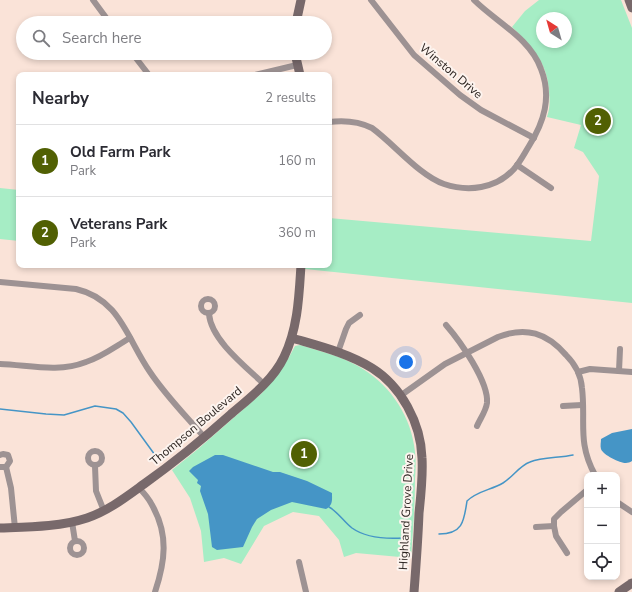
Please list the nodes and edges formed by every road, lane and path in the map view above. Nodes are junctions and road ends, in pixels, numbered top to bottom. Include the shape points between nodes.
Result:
1 (93, 0) edge
2 (301, 0) edge
3 (370, 0) edge
4 (474, 0) edge
5 (629, 0) edge
6 (632, 8) edge
7 (105, 16) edge
8 (298, 16) edge
9 (137, 60) edge
10 (296, 60) edge
11 (297, 65) junction
12 (147, 72) edge
13 (268, 72) edge
14 (299, 72) edge
15 (332, 122) edge
16 (534, 138) junction
17 (517, 165) junction
18 (552, 188) dead end
19 (301, 268) edge
20 (0, 282) edge
21 (209, 314) dead end
22 (360, 315) dead end
23 (446, 325) dead end
24 (130, 338) junction
25 (292, 338) junction
26 (620, 349) dead end
27 (338, 352) junction
28 (466, 353) junction
29 (0, 364) edge
30 (619, 371) junction
31 (578, 372) junction
32 (632, 372) edge
33 (264, 384) junction
34 (400, 396) junction
35 (582, 405) junction
36 (563, 406) dead end
37 (477, 426) dead end
38 (205, 438) junction
39 (0, 455) edge
40 (95, 466) dead end
41 (3, 467) edge
42 (594, 472) edge
43 (139, 488) junction
44 (584, 492) edge
45 (620, 504) edge
46 (104, 511) junction
47 (632, 512) edge
48 (72, 522) junction
49 (554, 526) junction
50 (536, 527) dead end
51 (0, 528) edge
52 (15, 528) junction
53 (75, 541) dead end
54 (567, 554) dead end
55 (299, 562) dead end
56 (632, 583) edge
57 (155, 592) edge
58 (306, 592) edge
59 (414, 592) edge
60 (619, 592) edge

1 - 7 street
2 - 8 street
3 - 16 street, Winston Drive via 414,55 460,95 481,110
4 - 16 street via 527,46 541,67 546,82 546,105 540,128
5 - 6 street
9 - 12 street
10 - 11 street
11 - 13 street
11 - 14 street
15 - 17 street via 363,123 431,179 449,186 470,188 490,185 505,177
16 - 17 street
17 - 18 street
19 - 25 street, Thompson Boulevard via 296,324
20 - 24 street via 76,289 95,295 109,306
21 - 33 street via 211,324 225,346
22 - 27 street via 349,323
23 - 28 street
24 - 29 street via 78,365 52,368
24 - 38 street via 161,388
25 - 27 street, Highland Grove Drive
25 - 33 street, Thompson Boulevard via 279,367
26 - 30 street
27 - 34 street, Highland Grove Drive via 373,368 390,382
28 - 31 street via 506,333 533,333 554,342 571,360
28 - 34 street via 445,364
28 - 37 street via 480,377 487,398 487,406
30 - 31 street via 590,369
30 - 32 street
31 - 35 street via 582,387
33 - 38 street, Thompson Boulevard
34 - 59 street, Highland Grove Drive via 416,428 422,457
35 - 36 street
35 - 42 street via 584,443
38 - 43 street, Thompson Boulevard
39 - 41 street via 6,454 9,457 10,462
40 - 46 street via 96,491
41 - 52 street via 11,488
43 - 46 street, Thompson Boulevard
43 - 57 street via 152,505 163,535 164,560
44 - 49 street via 560,512 554,519
45 - 47 street
46 - 48 street, Thompson Boulevard
48 - 52 street, Thompson Boulevard
48 - 53 street
49 - 50 street
49 - 54 street via 556,536
51 - 52 street, Thompson Boulevard
55 - 58 street
56 - 60 street

